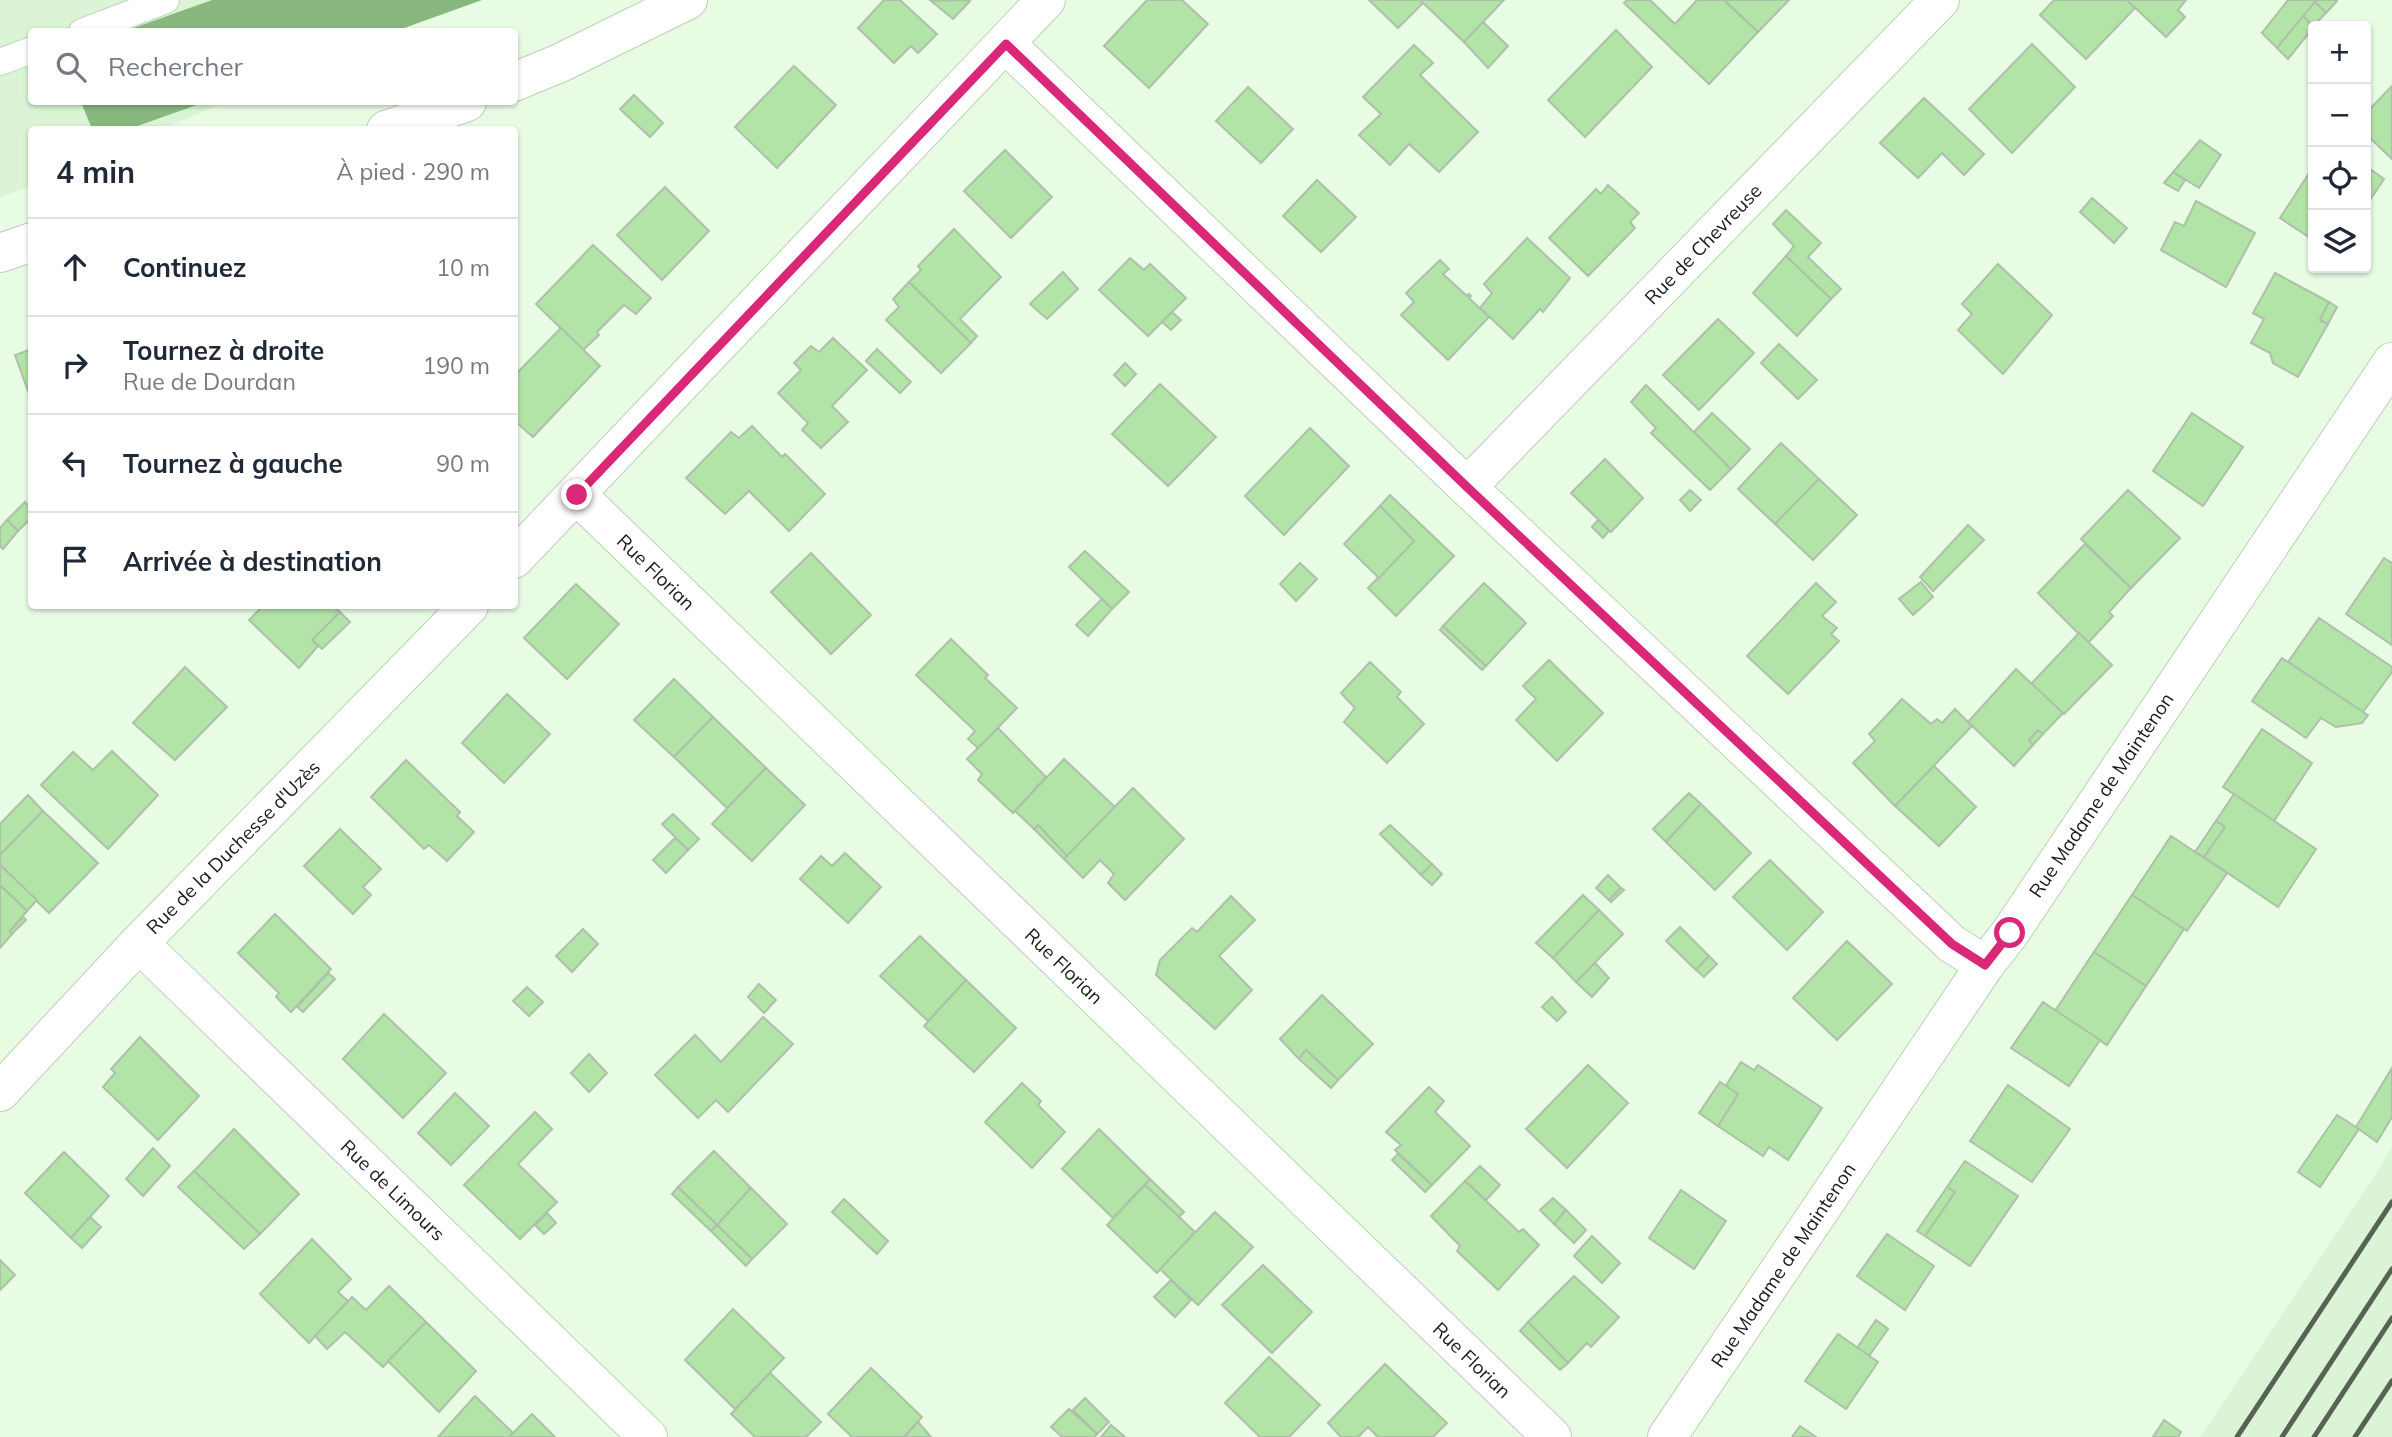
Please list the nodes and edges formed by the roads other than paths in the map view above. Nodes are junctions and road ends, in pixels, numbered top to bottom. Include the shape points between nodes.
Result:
1 (166, 0) edge
2 (688, 0) edge
3 (1046, 0) edge
4 (1940, 0) edge
5 (92, 28) edge
6 (1006, 44) junction
7 (28, 52) edge
8 (0, 62) edge
9 (518, 80) edge
10 (458, 105) edge
11 (398, 126) edge
12 (2392, 362) edge
13 (1467, 487) junction
14 (577, 495) junction
15 (518, 555) edge
16 (467, 609) edge
17 (139, 943) junction
18 (1985, 965) junction
19 (0, 1092) edge
20 (648, 1437) edge
21 (1552, 1437) edge
22 (1667, 1437) edge

1 - 5 lane
2 - 9 street
3 - 6 street
4 - 13 street, Rue de Chevreuse
6 - 13 street
6 - 14 street
7 - 8 lane
10 - 11 street
12 - 18 street, Rue Madame de Maintenon
13 - 18 street via 1952,944
14 - 15 street
14 - 21 street, Rue Florian
16 - 17 street, Rue de la Duchesse d'Uzès
17 - 19 street, Rue de la Duchesse d'Uzès
17 - 20 street, Rue de Limours
18 - 22 street, Rue Madame de Maintenon

